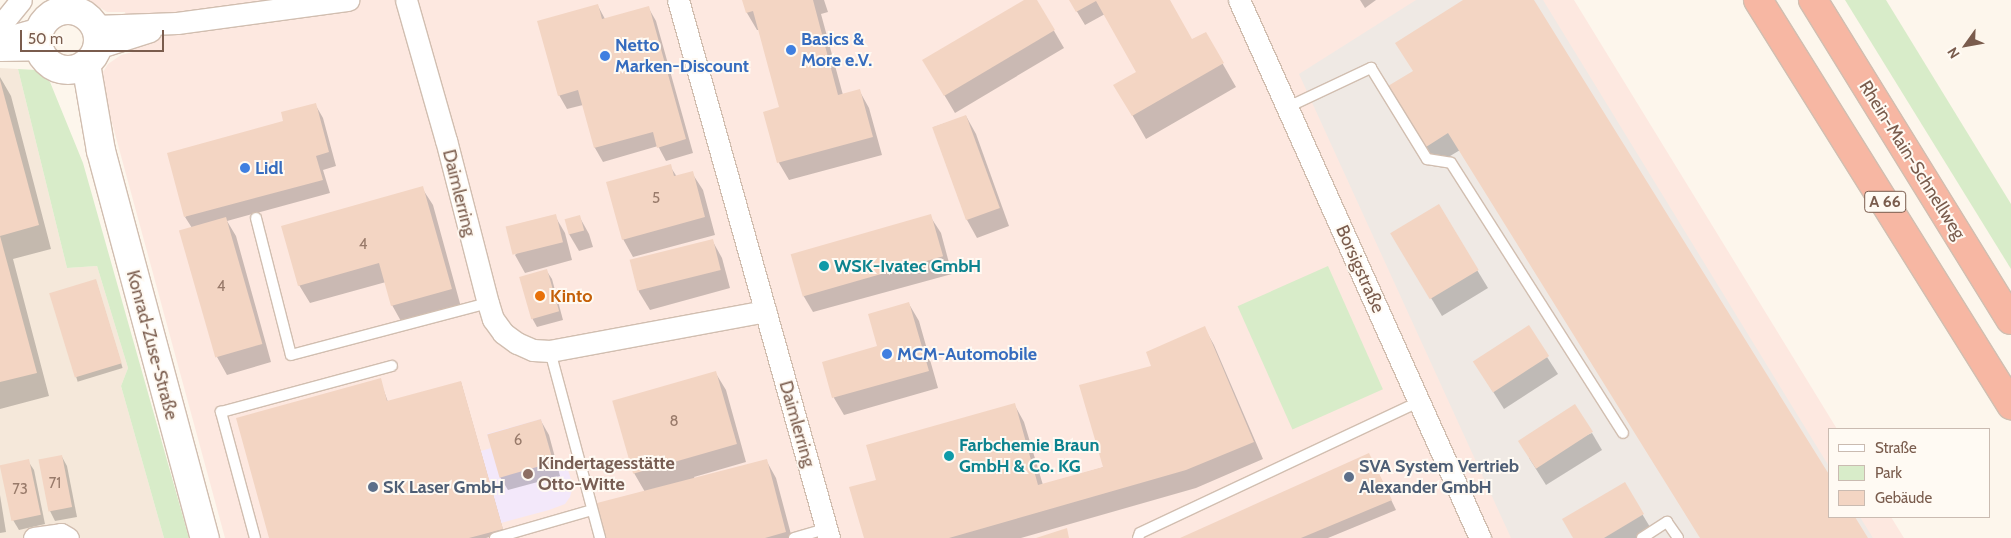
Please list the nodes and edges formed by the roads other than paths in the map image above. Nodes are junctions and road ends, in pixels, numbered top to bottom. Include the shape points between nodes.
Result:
1 (21, 0) edge
2 (348, 0) edge
3 (406, 0) edge
4 (678, 0) edge
5 (1239, 0) edge
6 (1758, 0) edge
7 (1813, 0) edge
8 (0, 26) edge
9 (68, 27) edge
10 (0, 39) edge
11 (0, 50) edge
12 (1288, 107) junction
13 (101, 151) junction
14 (256, 218) dead end
15 (488, 303) junction
16 (765, 310) junction
17 (2011, 320) edge
18 (550, 351) junction
19 (392, 366) dead end
20 (1419, 402) junction
21 (2011, 405) edge
22 (1623, 434) dead end
23 (592, 510) junction
24 (827, 533) edge
25 (34, 538) edge
26 (68, 538) edge
27 (205, 538) edge
28 (255, 538) edge
29 (495, 538) edge
30 (600, 538) edge
31 (794, 538) edge
32 (1138, 538) edge
33 (1480, 538) edge
34 (1642, 538) edge
35 (1678, 538) edge

1 - 8 street
2 - 9 street via 177,23
3 - 15 street, Daimlerring
4 - 16 street, Daimlerring
5 - 12 street, Borsigstraße
6 - 21 highway, A 66
7 - 17 highway, Rhein-Main-Schnellweg / A 66
9 - 10 street
9 - 11 street
9 - 13 street, Konrad-Zuse-Straße
9 - 13 street, Konrad-Zuse-Straße via 47,61 59,69
12 - 20 street, Borsigstraße
12 - 22 lane via 1371,68 1427,159 1451,163
13 - 27 street, Konrad-Zuse-Straße
14 - 15 lane via 291,356
15 - 18 street, Daimlerring via 498,326 517,344 533,350
16 - 18 street, Daimlerring
16 - 24 street, Daimlerring
18 - 23 lane
19 - 28 lane via 221,412
20 - 32 lane via 1140,533
20 - 33 street, Borsigstraße
23 - 29 lane
23 - 30 lane
24 - 31 lane
25 - 26 street via 61,534
34 - 35 lane via 1667,522

